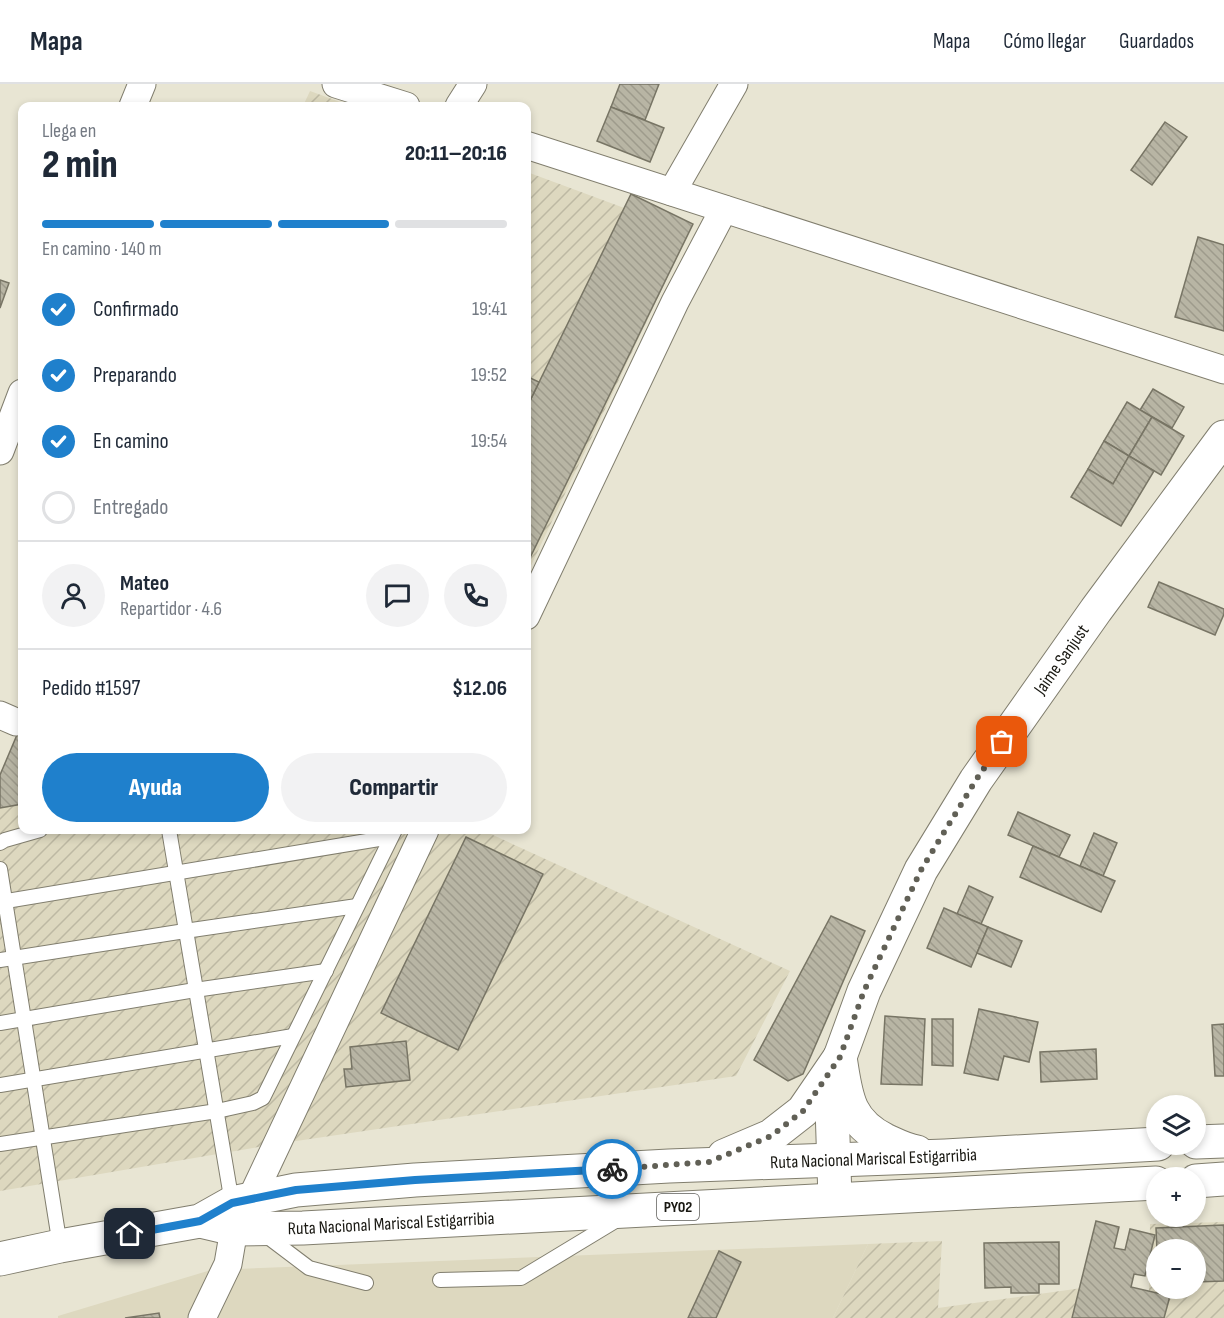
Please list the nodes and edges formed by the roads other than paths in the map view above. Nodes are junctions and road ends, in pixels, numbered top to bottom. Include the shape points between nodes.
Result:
1 (142, 84) edge
2 (336, 84) edge
3 (473, 84) edge
4 (734, 84) edge
5 (135, 102) edge
6 (393, 102) edge
7 (462, 102) edge
8 (531, 148) edge
9 (672, 192) junction
10 (724, 209) junction
11 (1224, 370) edge
12 (18, 404) edge
13 (1224, 437) edge
14 (0, 451) edge
15 (531, 605) edge
16 (26, 834) edge
17 (170, 834) edge
18 (388, 834) edge
19 (393, 834) edge
20 (423, 834) edge
21 (0, 843) edge
22 (0, 869) edge
23 (176, 874) junction
24 (2, 902) edge
25 (357, 906) junction
26 (185, 931) junction
27 (7, 959) edge
28 (326, 971) junction
29 (195, 990) junction
30 (24, 1019) junction
31 (0, 1023) edge
32 (293, 1036) junction
33 (206, 1050) junction
34 (840, 1057) junction
35 (33, 1079) junction
36 (0, 1084) edge
37 (217, 1111) junction
38 (43, 1137) junction
39 (1224, 1141) edge
40 (1206, 1142) edge
41 (0, 1144) edge
42 (1146, 1145) edge
43 (945, 1156) junction
44 (833, 1159) junction
45 (669, 1166) junction
46 (1224, 1179) edge
47 (1206, 1180) edge
48 (1146, 1183) edge
49 (835, 1199) junction
50 (634, 1209) junction
51 (243, 1215) junction
52 (60, 1246) junction
53 (0, 1259) edge
54 (440, 1280) dead end
55 (366, 1283) dead end
56 (202, 1318) edge

1 - 5 street
2 - 6 street
3 - 7 street
4 - 9 street
8 - 9 street
9 - 10 street
10 - 11 street
10 - 15 street via 675,302
12 - 14 street
13 - 34 main road, Jaime Sanjust via 976,780 921,870 864,991
16 - 21 lane
17 - 23 lane
18 - 23 lane
19 - 25 lane
20 - 51 street
22 - 24 lane
23 - 24 lane
23 - 26 lane
24 - 27 lane
25 - 26 lane
25 - 28 lane
26 - 27 lane
26 - 29 lane
27 - 30 lane
28 - 29 lane
28 - 32 lane
29 - 30 lane
29 - 33 lane
30 - 31 lane
30 - 35 lane
32 - 33 lane
32 - 37 lane via 263,1098
33 - 35 lane
33 - 37 lane
34 - 43 main road via 846,1095 858,1121 878,1137 906,1150
34 - 44 main road, Jaime Sanjust via 831,1107
34 - 45 main road via 803,1111 771,1136 709,1162
35 - 36 lane
35 - 38 lane
37 - 38 lane
37 - 51 lane
38 - 41 lane
38 - 52 lane
39 - 40 main road
42 - 43 main road, Ruta Nacional Mariscal Estigarribia / PY02
43 - 44 main road, Ruta Nacional Mariscal Estigarribia / PY02
44 - 45 main road, Ruta Nacional Mariscal Estigarribia / PY02
44 - 49 main road, Jaime Sanjust
45 - 51 main road, Ruta Nacional Mariscal Estigarribia / PY02 via 296,1190
46 - 47 main road
48 - 49 main road, Ruta Nacional Mariscal Estigarribia / PY02
49 - 50 main road, Ruta Nacional Mariscal Estigarribia / PY02
50 - 51 main road, Ruta Nacional Mariscal Estigarribia / PY02 via 391,1223
50 - 54 lane via 521,1278
51 - 52 main road, Ruta Nacional Mariscal Estigarribia / PY02
51 - 55 lane via 309,1268
51 - 56 street via 228,1264
52 - 53 main road, Ruta Nacional Mariscal Estigarribia / PY02

